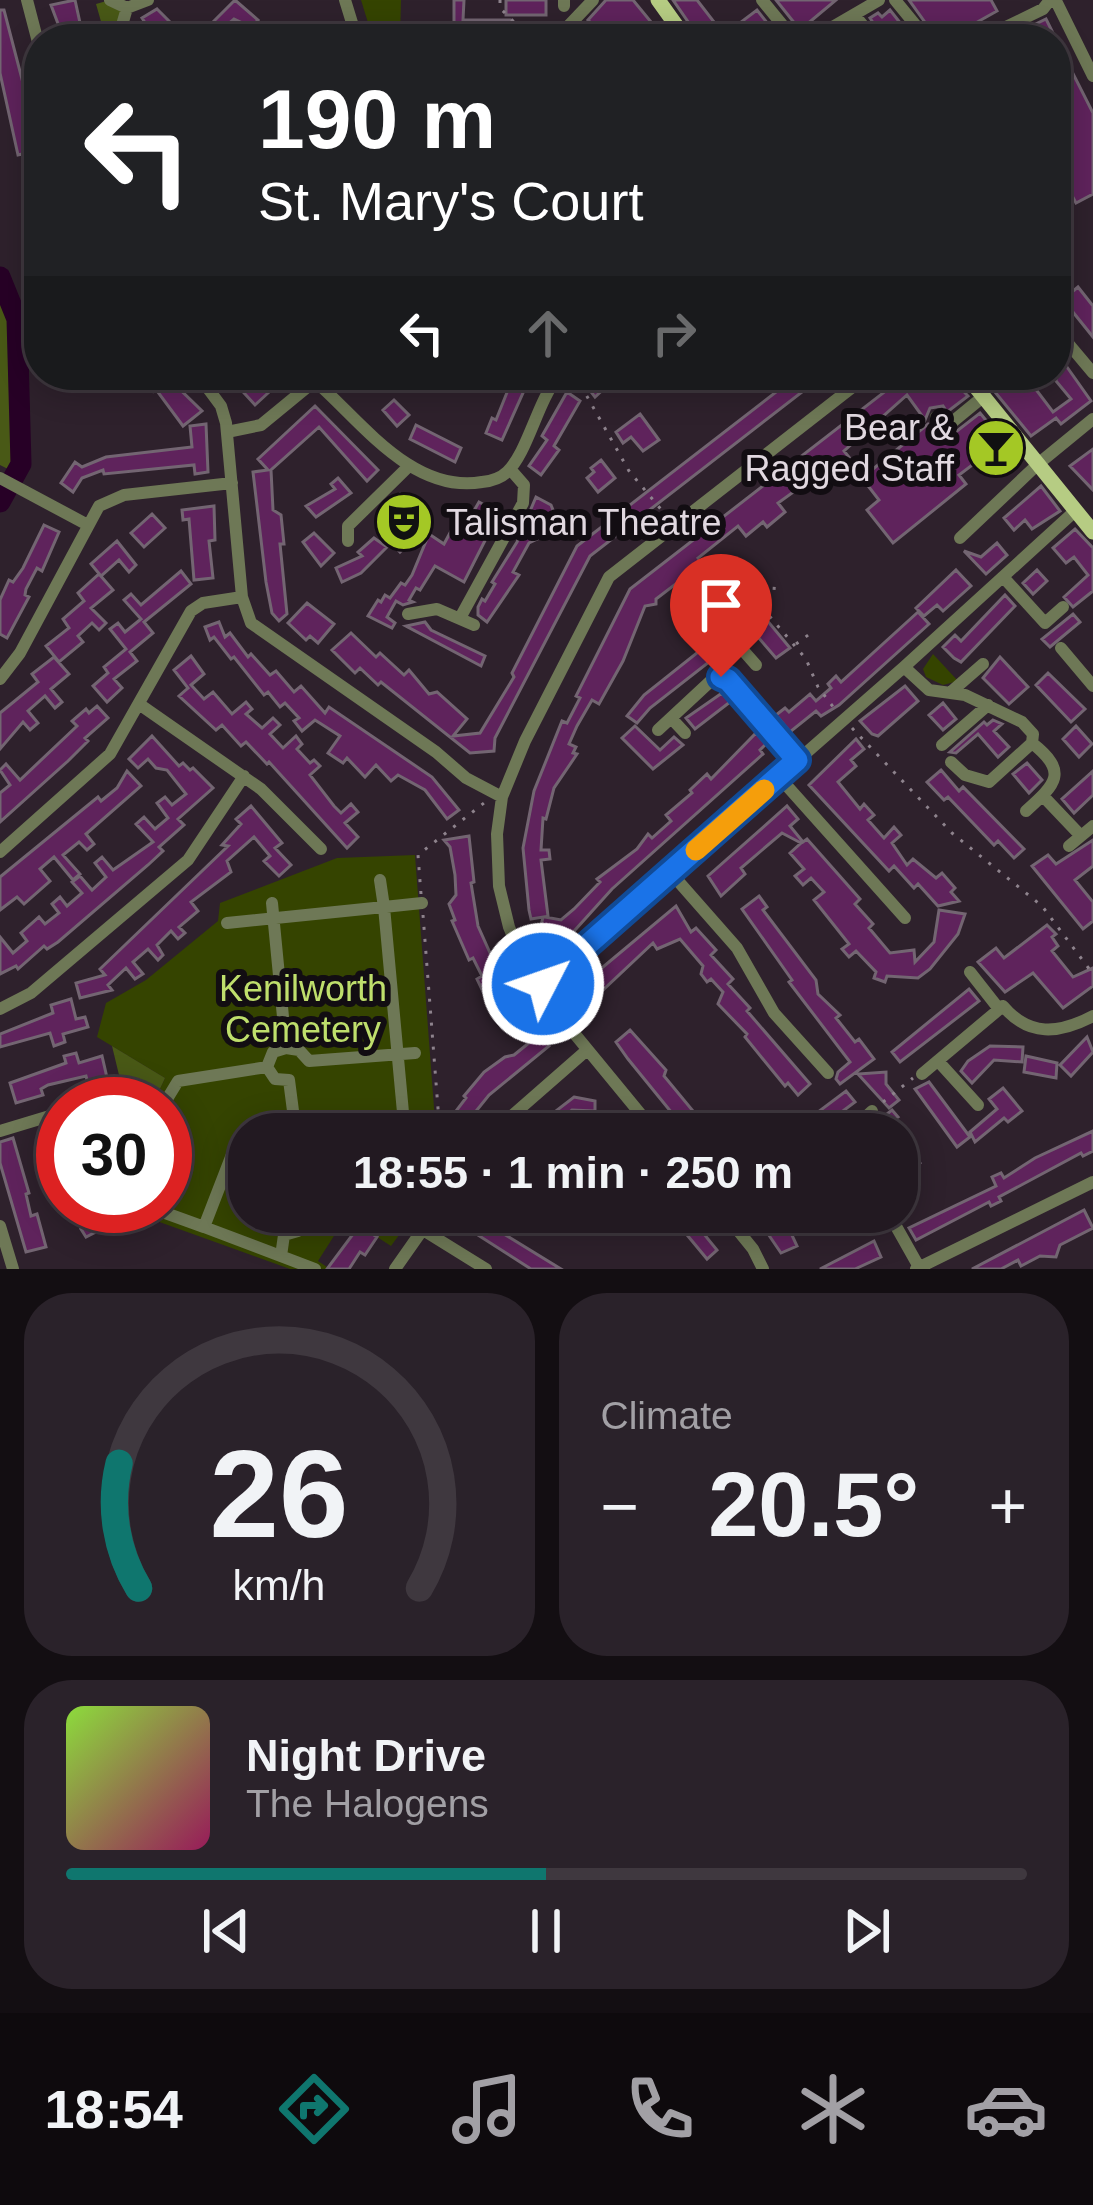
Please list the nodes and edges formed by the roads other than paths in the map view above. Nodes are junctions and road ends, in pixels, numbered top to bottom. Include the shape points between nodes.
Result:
1 (110, 0) edge
2 (148, 0) edge
3 (593, 0) edge
4 (762, 0) edge
5 (879, 0) edge
6 (895, 0) edge
7 (1050, 0) edge
8 (131, 5) edge
9 (857, 18) dead end
10 (570, 24) edge
11 (782, 24) edge
12 (838, 24) edge
13 (862, 24) edge
14 (915, 24) edge
15 (1005, 24) edge
16 (1069, 24) edge
17 (1071, 28) edge
18 (1092, 69) edge
19 (1071, 347) edge
20 (1093, 373) edge
21 (209, 390) edge
22 (303, 390) edge
23 (330, 390) edge
24 (549, 390) edge
25 (847, 390) edge
26 (979, 390) edge
27 (984, 396) junction
28 (936, 417) dead end
29 (1093, 419) edge
30 (227, 432) junction
31 (1038, 464) junction
32 (409, 466) junction
33 (510, 469) junction
34 (0, 478) edge
35 (232, 483) junction
36 (460, 483) junction
37 (453, 497) dead end
38 (1075, 511) junction
39 (86, 524) junction
40 (344, 530) dead end
41 (1093, 532) edge
42 (960, 538) dead end
43 (1004, 578) junction
44 (242, 597) junction
45 (1063, 607) dead end
46 (409, 614) dead end
47 (460, 618) junction
48 (474, 625) dead end
49 (1060, 648) dead end
50 (983, 664) dead end
51 (757, 665) dead end
52 (904, 667) junction
53 (721, 677) junction
54 (0, 679) edge
55 (1093, 686) edge
56 (952, 691) junction
57 (139, 704) junction
58 (988, 705) junction
59 (671, 718) junction
60 (658, 730) dead end
61 (685, 734) dead end
62 (1032, 743) junction
63 (942, 745) dead end
64 (797, 760) junction
65 (951, 761) dead end
66 (244, 776) junction
67 (779, 777) junction
68 (498, 795) junction
69 (1043, 796) junction
70 (1026, 811) dead end
71 (1093, 826) edge
72 (1081, 836) junction
73 (1070, 846) dead end
74 (321, 849) dead end
75 (0, 852) edge
76 (671, 873) junction
77 (380, 880) dead end
78 (272, 903) dead end
79 (422, 903) road end
80 (384, 907) junction
81 (905, 918) dead end
82 (273, 919) junction
83 (226, 923) dead end
84 (970, 973) dead end
85 (538, 988) junction
86 (999, 1009) junction
87 (0, 1010) edge
88 (1093, 1016) edge
89 (286, 1048) junction
90 (587, 1049) junction
91 (416, 1053) dead end
92 (398, 1054) junction
93 (309, 1060) junction
94 (938, 1061) junction
95 (267, 1067) junction
96 (828, 1072) dead end
97 (922, 1074) road end
98 (188, 1077) edge
99 (289, 1080) junction
100 (978, 1105) dead end
101 (293, 1113) edge
102 (404, 1113) edge
103 (515, 1113) edge
104 (640, 1113) edge
105 (36, 1120) edge
106 (0, 1131) edge
107 (228, 1165) edge
108 (1093, 1182) edge
109 (192, 1223) edge
110 (0, 1226) edge
111 (204, 1227) junction
112 (291, 1233) edge
113 (420, 1233) edge
114 (443, 1233) edge
115 (740, 1233) edge
116 (899, 1233) edge
117 (281, 1256) junction
118 (917, 1268) edge
119 (13, 1269) edge
120 (315, 1269) edge
121 (395, 1269) edge
122 (486, 1269) edge
123 (763, 1269) edge

1 - 8 street
2 - 8 street
3 - 10 street
4 - 11 street
5 - 12 street
6 - 14 street
7 - 15 street
7 - 16 street
9 - 13 street
17 - 18 street
19 - 20 street
21 - 30 street
22 - 30 street via 261,425
23 - 32 street
24 - 33 street
25 - 68 street via 618,568
26 - 27 main road
27 - 28 street via 945,428
27 - 31 main road
29 - 31 street
30 - 35 street
31 - 38 main road
31 - 42 street
32 - 36 street
32 - 40 street via 399,487
33 - 36 street
33 - 47 street via 524,485 523,503
34 - 39 street
35 - 39 street via 117,496
35 - 44 street
36 - 37 street
38 - 41 main road
38 - 43 street
39 - 54 street
43 - 45 street via 1045,623
43 - 52 street
44 - 57 street via 191,610
44 - 68 street via 258,632
46 - 47 street via 431,608
47 - 48 street
49 - 55 street
50 - 56 street
51 - 53 street via 741,648
52 - 56 street via 929,690
52 - 64 street
53 - 59 street
53 - 64 street
56 - 58 street
57 - 66 street
57 - 75 street via 110,754
58 - 62 street via 1029,727
58 - 63 street
59 - 60 street
59 - 61 street
62 - 65 street via 989,782
62 - 69 street via 1056,768
64 - 67 street
66 - 74 street
66 - 87 street via 188,860 31,994
67 - 76 street
67 - 81 street
68 - 85 street via 502,903
69 - 70 street
69 - 72 street
71 - 72 street
72 - 73 street
76 - 85 street
76 - 96 street
77 - 80 street
78 - 82 street
79 - 80 street
80 - 82 street
80 - 92 street
82 - 83 street
82 - 89 street
84 - 86 street
85 - 90 street
86 - 88 street via 1029,1028 1055,1031
86 - 94 street
89 - 93 street
89 - 95 street via 273,1052
90 - 103 street
90 - 104 street
91 - 92 street
92 - 93 street
92 - 102 street
93 - 99 street via 303,1076
94 - 97 street
94 - 100 street
95 - 98 street
95 - 99 street via 274,1079
99 - 101 street
105 - 106 street
107 - 111 street
108 - 118 street
109 - 111 street
110 - 119 street
111 - 117 street
112 - 117 street
113 - 121 street
114 - 122 street
115 - 123 street
116 - 118 street
117 - 120 street

